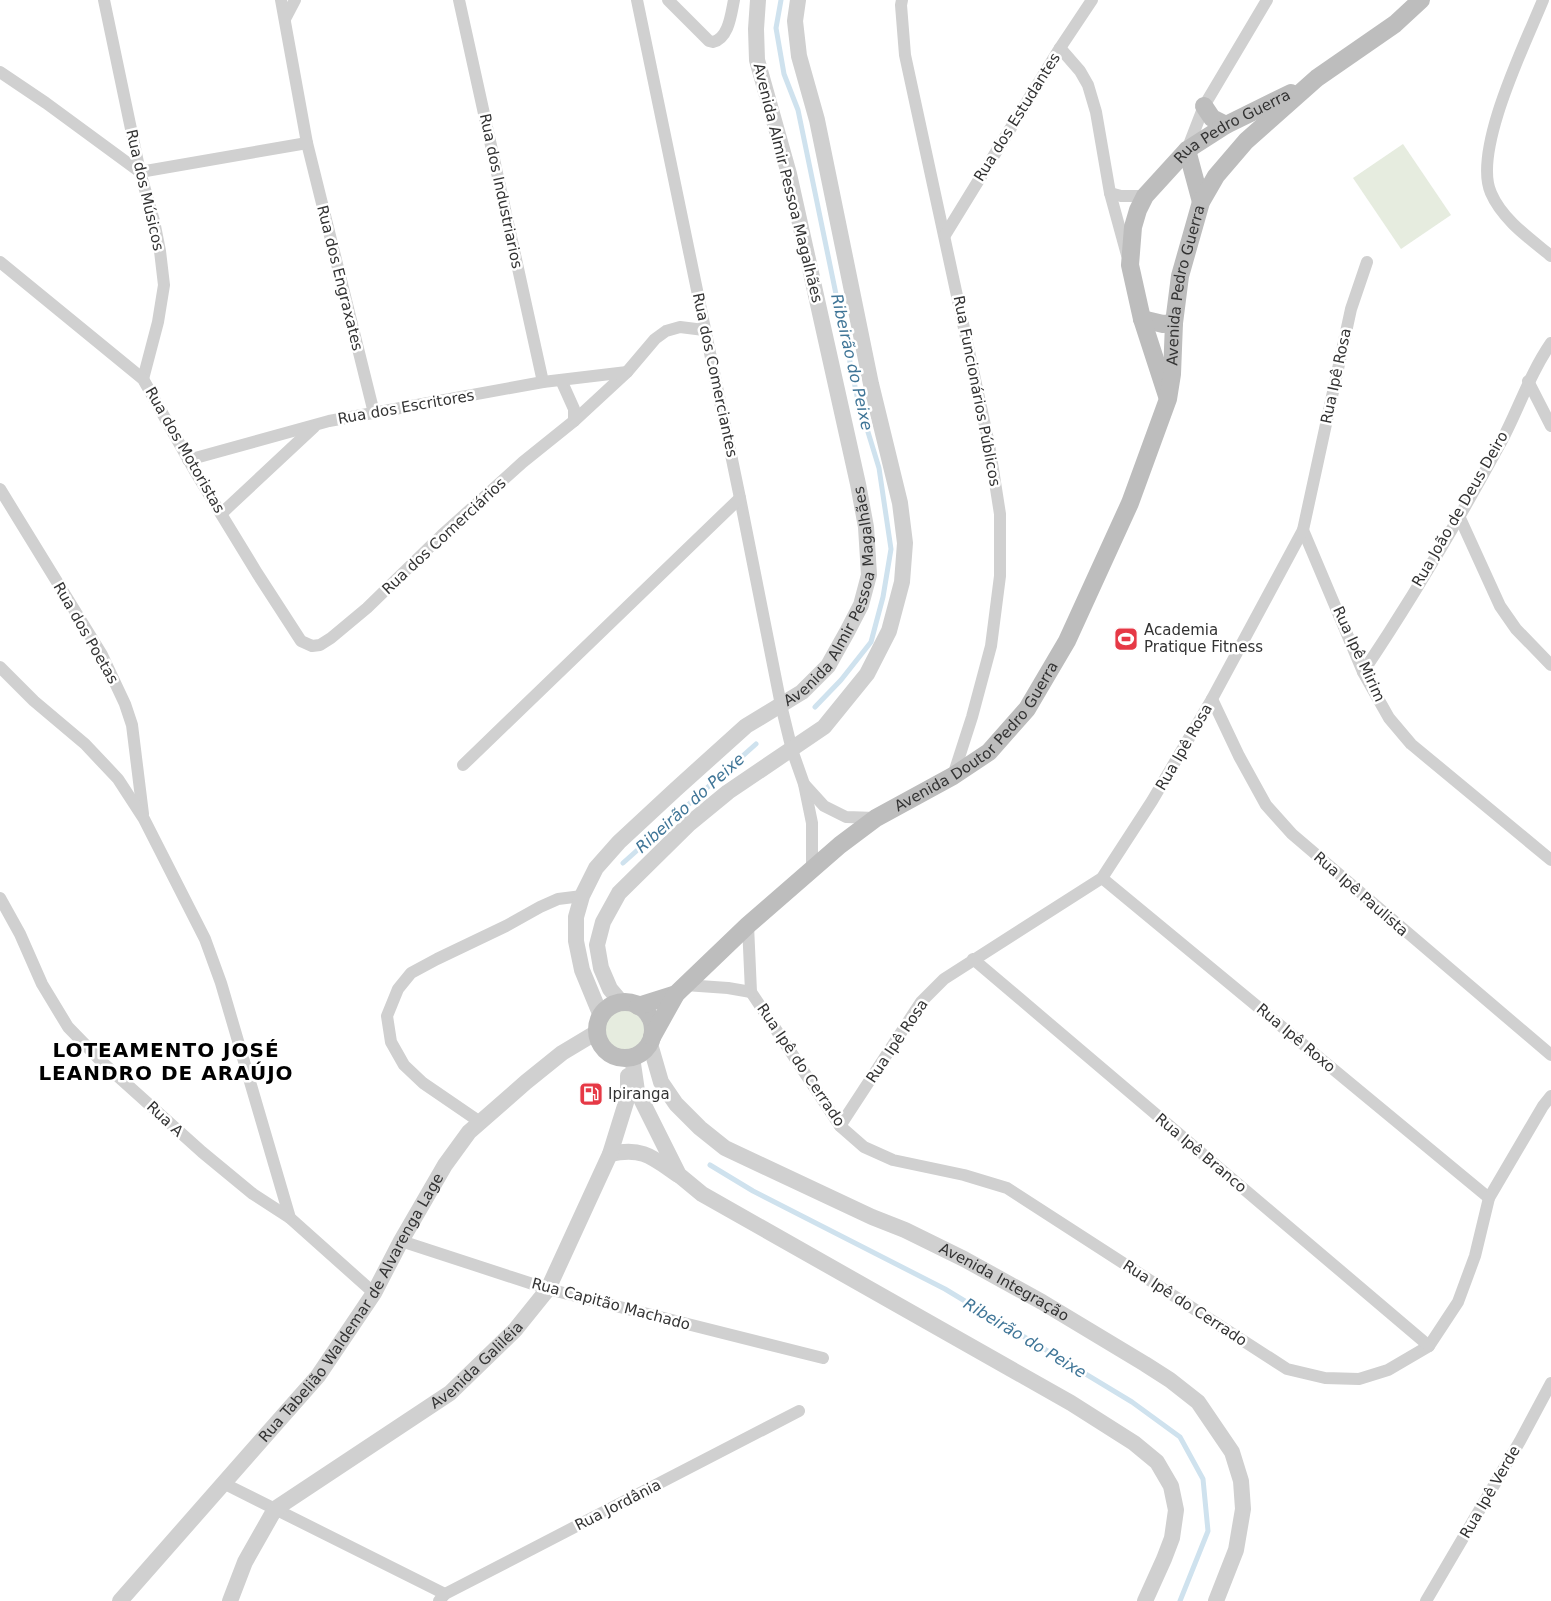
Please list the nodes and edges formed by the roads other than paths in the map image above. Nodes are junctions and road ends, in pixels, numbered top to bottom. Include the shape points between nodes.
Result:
1 (104, 0) edge
2 (281, 0) edge
3 (295, 0) edge
4 (459, 0) edge
5 (637, 0) edge
6 (668, 0) edge
7 (734, 0) edge
8 (758, 0) edge
9 (798, 0) edge
10 (1092, 0) edge
11 (1267, 0) edge
12 (1421, 0) edge
13 (1542, 0) edge
14 (902, 2) edge
15 (285, 20) junction
16 (1060, 48) junction
17 (0, 72) edge
18 (1317, 78) junction
19 (1204, 106) junction
20 (1226, 125) junction
21 (307, 143) junction
22 (1187, 150) junction
23 (140, 172) junction
24 (1216, 176) joint
25 (1110, 193) junction
26 (1145, 196) junction
27 (1201, 202) junction
28 (945, 234) junction
29 (1551, 256) edge
30 (0, 262) edge
31 (1366, 262) dead end
32 (1130, 265) junction
33 (1142, 319) junction
34 (1174, 323) junction
35 (704, 330) junction
36 (1551, 343) edge
37 (627, 372) junction
38 (143, 379) junction
39 (561, 380) junction
40 (1528, 381) junction
41 (543, 382) junction
42 (1168, 399) junction
43 (374, 413) junction
44 (574, 421) junction
45 (316, 425) junction
46 (1551, 426) edge
47 (188, 460) junction
48 (0, 489) edge
49 (740, 498) junction
50 (222, 512) junction
51 (1459, 516) junction
52 (1303, 530) junction
53 (312, 646) joint
54 (1551, 665) edge
55 (0, 667) edge
56 (1363, 672) junction
57 (1212, 699) junction
58 (781, 705) junction
59 (792, 750) junction
60 (463, 765) dead end
61 (953, 776) junction
62 (804, 784) junction
63 (876, 818) junction
64 (144, 819) junction
65 (1551, 860) edge
66 (812, 870) junction
67 (1102, 878) junction
68 (582, 896) junction
69 (0, 898) edge
70 (748, 925) junction
71 (973, 959) junction
72 (681, 989) junction
73 (751, 992) junction
74 (630, 1004) junction
75 (599, 1024) junction
76 (651, 1040) junction
77 (1551, 1056) edge
78 (629, 1057) junction
79 (1551, 1096) edge
80 (480, 1122) junction
81 (840, 1126) junction
82 (610, 1154) junction
83 (679, 1175) junction
84 (1489, 1198) junction
85 (290, 1218) junction
86 (401, 1241) junction
87 (548, 1289) junction
88 (374, 1293) junction
89 (1429, 1346) junction
90 (823, 1358) dead end
91 (1551, 1383) edge
92 (799, 1411) dead end
93 (223, 1483) junction
94 (275, 1509) junction
95 (442, 1598) edge
96 (120, 1601) edge
97 (230, 1601) edge
98 (1145, 1601) edge
99 (1216, 1601) edge
100 (1426, 1601) edge

1 - 23 street, Rua dos Músicos
2 - 15 street, Rua dos Engraxates
3 - 15 street
4 - 41 street, Rua dos Industriarios
5 - 35 street, Rua dos Comerciantes
6 - 7 street via 713,42 725,33
8 - 58 street, Avenida Almir Pessoa Magalhães via 757,60 789,174 858,484 866,527 869,576 861,605 828,666 802,692
9 - 59 street via 795,21 799,56 817,120 871,384 900,503 905,543 902,582 889,631 867,674 824,727
10 - 16 street, Rua dos Estudantes
11 - 19 street
12 - 18 main road via 1395,24
13 - 29 street via 1499,110 1486,171 1490,192 1504,214
14 - 28 street, Rua Funcionários Públicos via 905,55
15 - 21 street, Rua dos Engraxates
16 - 25 street via 1088,85
16 - 28 street, Rua dos Estudantes
17 - 23 street
18 - 20 main road, Rua Pedro Guerra
18 - 24 main road, Rua Pedro Guerra via 1246,141
19 - 20 main road via 1212,118
19 - 22 street
20 - 22 main road, Rua Pedro Guerra
21 - 23 street
21 - 43 street, Rua dos Engraxates
22 - 26 main road, Rua Pedro Guerra
22 - 27 main road
23 - 38 street, Rua dos Músicos via 154,221 164,284
24 - 27 main road, Avenida Pedro Guerra
25 - 26 street
25 - 32 street
26 - 32 main road, Rua Pedro Guerra via 1133,227
27 - 34 main road, Avenida Pedro Guerra via 1180,276
28 - 61 street, Rua Funcionários Públicos via 989,444 1000,514 1000,576 991,646
30 - 38 street, Rua dos Motoristas
31 - 52 street, Rua Ipê Rosa via 1351,309
32 - 33 main road, Rua Pedro Guerra
33 - 34 main road
33 - 42 main road, Rua Pedro Guerra
34 - 42 main road, Avenida Pedro Guerra
35 - 37 street, Rua dos Comerciários via 680,327 666,332 655,339
35 - 49 street, Rua dos Comerciantes
36 - 40 street, Rua João de Deus Deiro
37 - 39 street, Rua dos Escritores
37 - 44 street, Rua dos Comerciários
38 - 47 street, Rua dos Motoristas
39 - 41 street, Rua dos Escritores
39 - 44 street via 574,409
40 - 46 street
40 - 51 street, Rua João de Deus Deiro via 1501,442
41 - 43 street, Rua dos Escritores
42 - 61 main road, Avenida Doutor Pedro Guerra via 1130,503 1066,641 1027,709 989,752
43 - 45 street, Rua dos Escritores
44 - 53 street, Rua dos Comerciários via 442,535 367,608 331,638
45 - 47 street, Rua dos Escritores
45 - 50 street
47 - 50 street, Rua dos Motoristas
48 - 64 street, Rua dos Poetas via 102,655 125,704 132,725
49 - 58 street, Rua dos Comerciantes
49 - 60 street
50 - 53 street, Rua dos Motoristas via 257,574 301,641
51 - 54 street via 1500,606 1516,629
51 - 56 street, Rua João de Deus Deiro
52 - 56 street, Rua Ipê Mirim
52 - 57 street, Rua Ipê Rosa
55 - 64 street via 118,778
56 - 65 street, Rua Ipê Mirim via 1389,718 1411,744
57 - 67 street, Rua Ipê Rosa
57 - 77 street, Rua Ipê Paulista via 1266,805 1292,834
58 - 59 street, Rua dos Comerciantes
58 - 68 street, Avenida Almir Pessoa Magalhães via 746,726 619,842 596,868
59 - 62 street, Rua dos Comerciantes
59 - 74 street via 728,792 689,824 619,893 603,922 597,945 600,968 610,989
61 - 63 main road, Avenida Doutor Pedro Guerra
62 - 63 street via 824,806 846,817
62 - 66 street via 812,823
63 - 66 main road, Avenida Doutor Pedro Guerra
64 - 85 street via 206,939
66 - 70 main road, Avenida Doutor Pedro Guerra
67 - 71 street, Rua Ipê Rosa
67 - 84 street, Rua Ipê Roxo
68 - 75 street, Avenida Almir Pessoa Magalhães via 576,917 576,941
68 - 80 street via 540,907 437,959 411,973 398,989 387,1016 391,1042 404,1065 423,1083
69 - 85 street, Rua A via 42,984 68,1027 202,1152 253,1194
70 - 72 main road, Avenida Doutor Pedro Guerra
70 - 73 street, Rua Ipê do Cerrado
71 - 81 street, Rua Ipê Rosa via 944,979 921,1002
71 - 89 street, Rua Ipê Branco
72 - 73 street, Rua Ipê do Cerrado via 728,988
72 - 74 main road, Avenida Doutor Pedro Guerra
72 - 76 main road, Avenida Doutor Pedro Guerra
73 - 81 street, Rua Ipê do Cerrado
74 - 75 main road via 613,1005
74 - 76 main road via 650,1019
75 - 78 main road via 600,1042 606,1051
75 - 80 street, Rua Tabelião Waldemar de Alvarenga Lage
76 - 78 main road via 640,1054
76 - 99 street, Avenida Integração via 661,1082 676,1104 725,1148 971,1263 1042,1302 1161,1375 1198,1402 1232,1452 1241,1481 1243,1509 1236,1550
78 - 82 street, Avenida Galiléia via 628,1096
78 - 83 street via 637,1091
79 - 84 street, Rua Ipê do Cerrado
80 - 86 street, Rua Tabelião Waldemar de Alvarenga Lage via 445,1165
81 - 89 street, Rua Ipê do Cerrado via 864,1147 893,1160 1007,1188 1287,1370 1325,1378 1359,1379 1388,1370
82 - 83 street via 640,1152
82 - 87 street, Avenida Galiléia
83 - 98 street via 702,1194 1071,1403 1134,1443 1157,1462 1171,1486 1176,1510 1172,1538
84 - 89 street, Rua Ipê do Cerrado via 1475,1256 1458,1302
85 - 88 street, Rua A
86 - 87 street, Rua Capitão Machado
86 - 88 street, Rua Tabelião Waldemar de Alvarenga Lage
87 - 90 street, Rua Capitão Machado
87 - 94 street, Avenida Galiléia via 515,1330 450,1393
88 - 93 street, Rua Tabelião Waldemar de Alvarenga Lage via 318,1376
91 - 100 street, Rua Ipê Verde
92 - 95 street, Rua Jordânia
93 - 94 street
93 - 96 street, Rua Tabelião Waldemar de Alvarenga Lage
94 - 95 street
94 - 97 street, Avenida Galiléia via 245,1562

